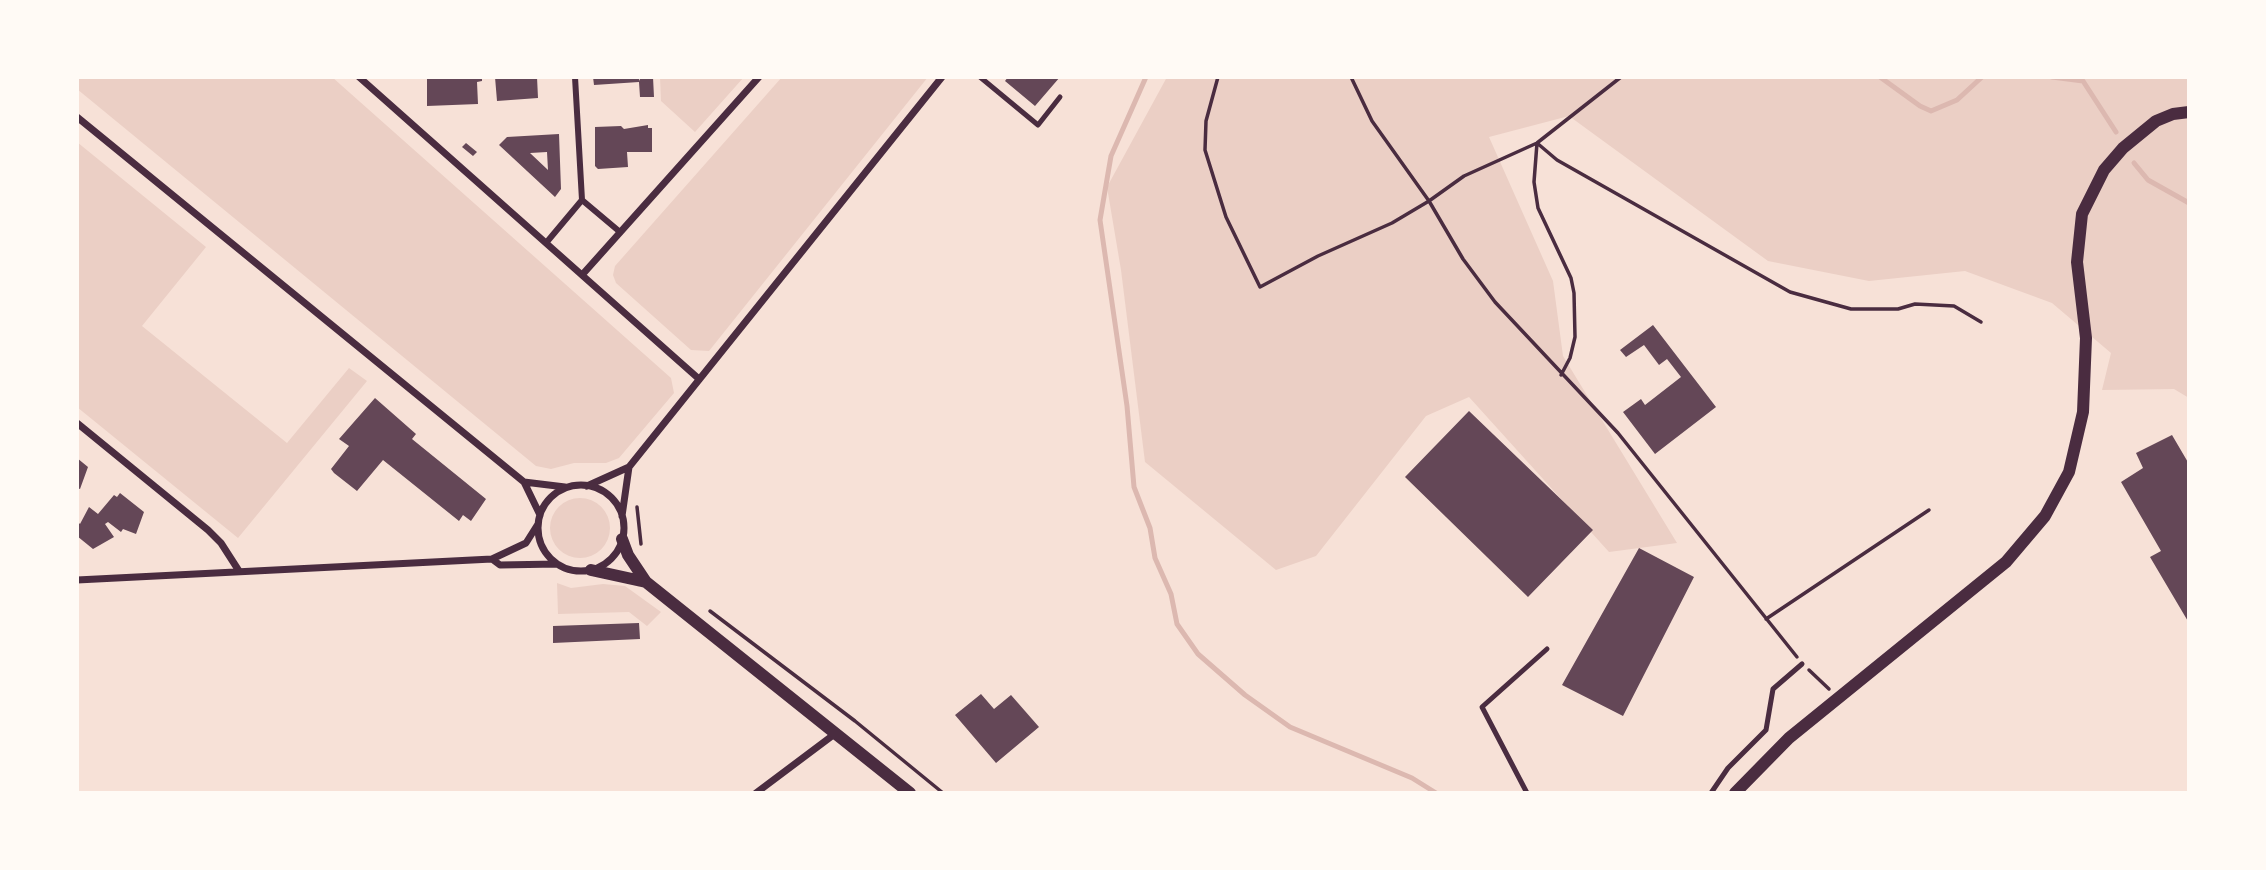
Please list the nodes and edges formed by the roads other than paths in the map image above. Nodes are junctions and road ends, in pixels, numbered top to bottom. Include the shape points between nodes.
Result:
1 (359, 77) edge
2 (575, 77) edge
3 (759, 77) edge
4 (942, 77) edge
5 (980, 77) edge
6 (1060, 97) dead end
7 (2189, 112) edge
8 (77, 117) edge
9 (582, 200) junction
10 (620, 232) junction
11 (546, 243) junction
12 (582, 275) junction
13 (699, 379) junction
14 (77, 423) edge
15 (629, 467) junction
16 (524, 482) junction
17 (587, 486) junction
18 (570, 487) junction
19 (540, 515) junction
20 (622, 517) junction
21 (538, 524) junction
22 (622, 539) junction
23 (492, 559) junction
24 (557, 564) junction
25 (591, 570) junction
26 (239, 571) junction
27 (77, 580) edge
28 (646, 582) junction
29 (1547, 649) dead end
30 (1802, 664) road end
31 (836, 733) junction
32 (756, 793) edge
33 (910, 793) edge
34 (1527, 793) edge
35 (1712, 793) edge
36 (1734, 793) edge

1 - 11 street
2 - 9 street
3 - 10 street
4 - 13 street
5 - 6 lane via 1038,125
7 - 36 street via 2156,121 2123,148 2099,178 2082,214 2077,262 2086,338 2083,412 2069,472 2045,516 2006,562 1789,738
8 - 16 street
9 - 10 street
9 - 11 street
10 - 12 street
11 - 12 street
12 - 13 street
13 - 15 street
14 - 26 street via 208,530
15 - 17 street
15 - 20 street
16 - 18 street
16 - 19 street
17 - 18 street
17 - 20 street via 612,500
18 - 19 street via 551,497
19 - 21 street
20 - 22 street
21 - 23 street via 526,543
21 - 24 street via 542,547
22 - 25 street via 611,559
22 - 28 street
23 - 24 street via 500,565
23 - 26 street
24 - 25 street
25 - 28 street
26 - 27 street
28 - 31 street
29 - 34 lane via 1482,707
30 - 35 lane via 1773,689 1766,730 1728,768
31 - 32 street
31 - 33 street

